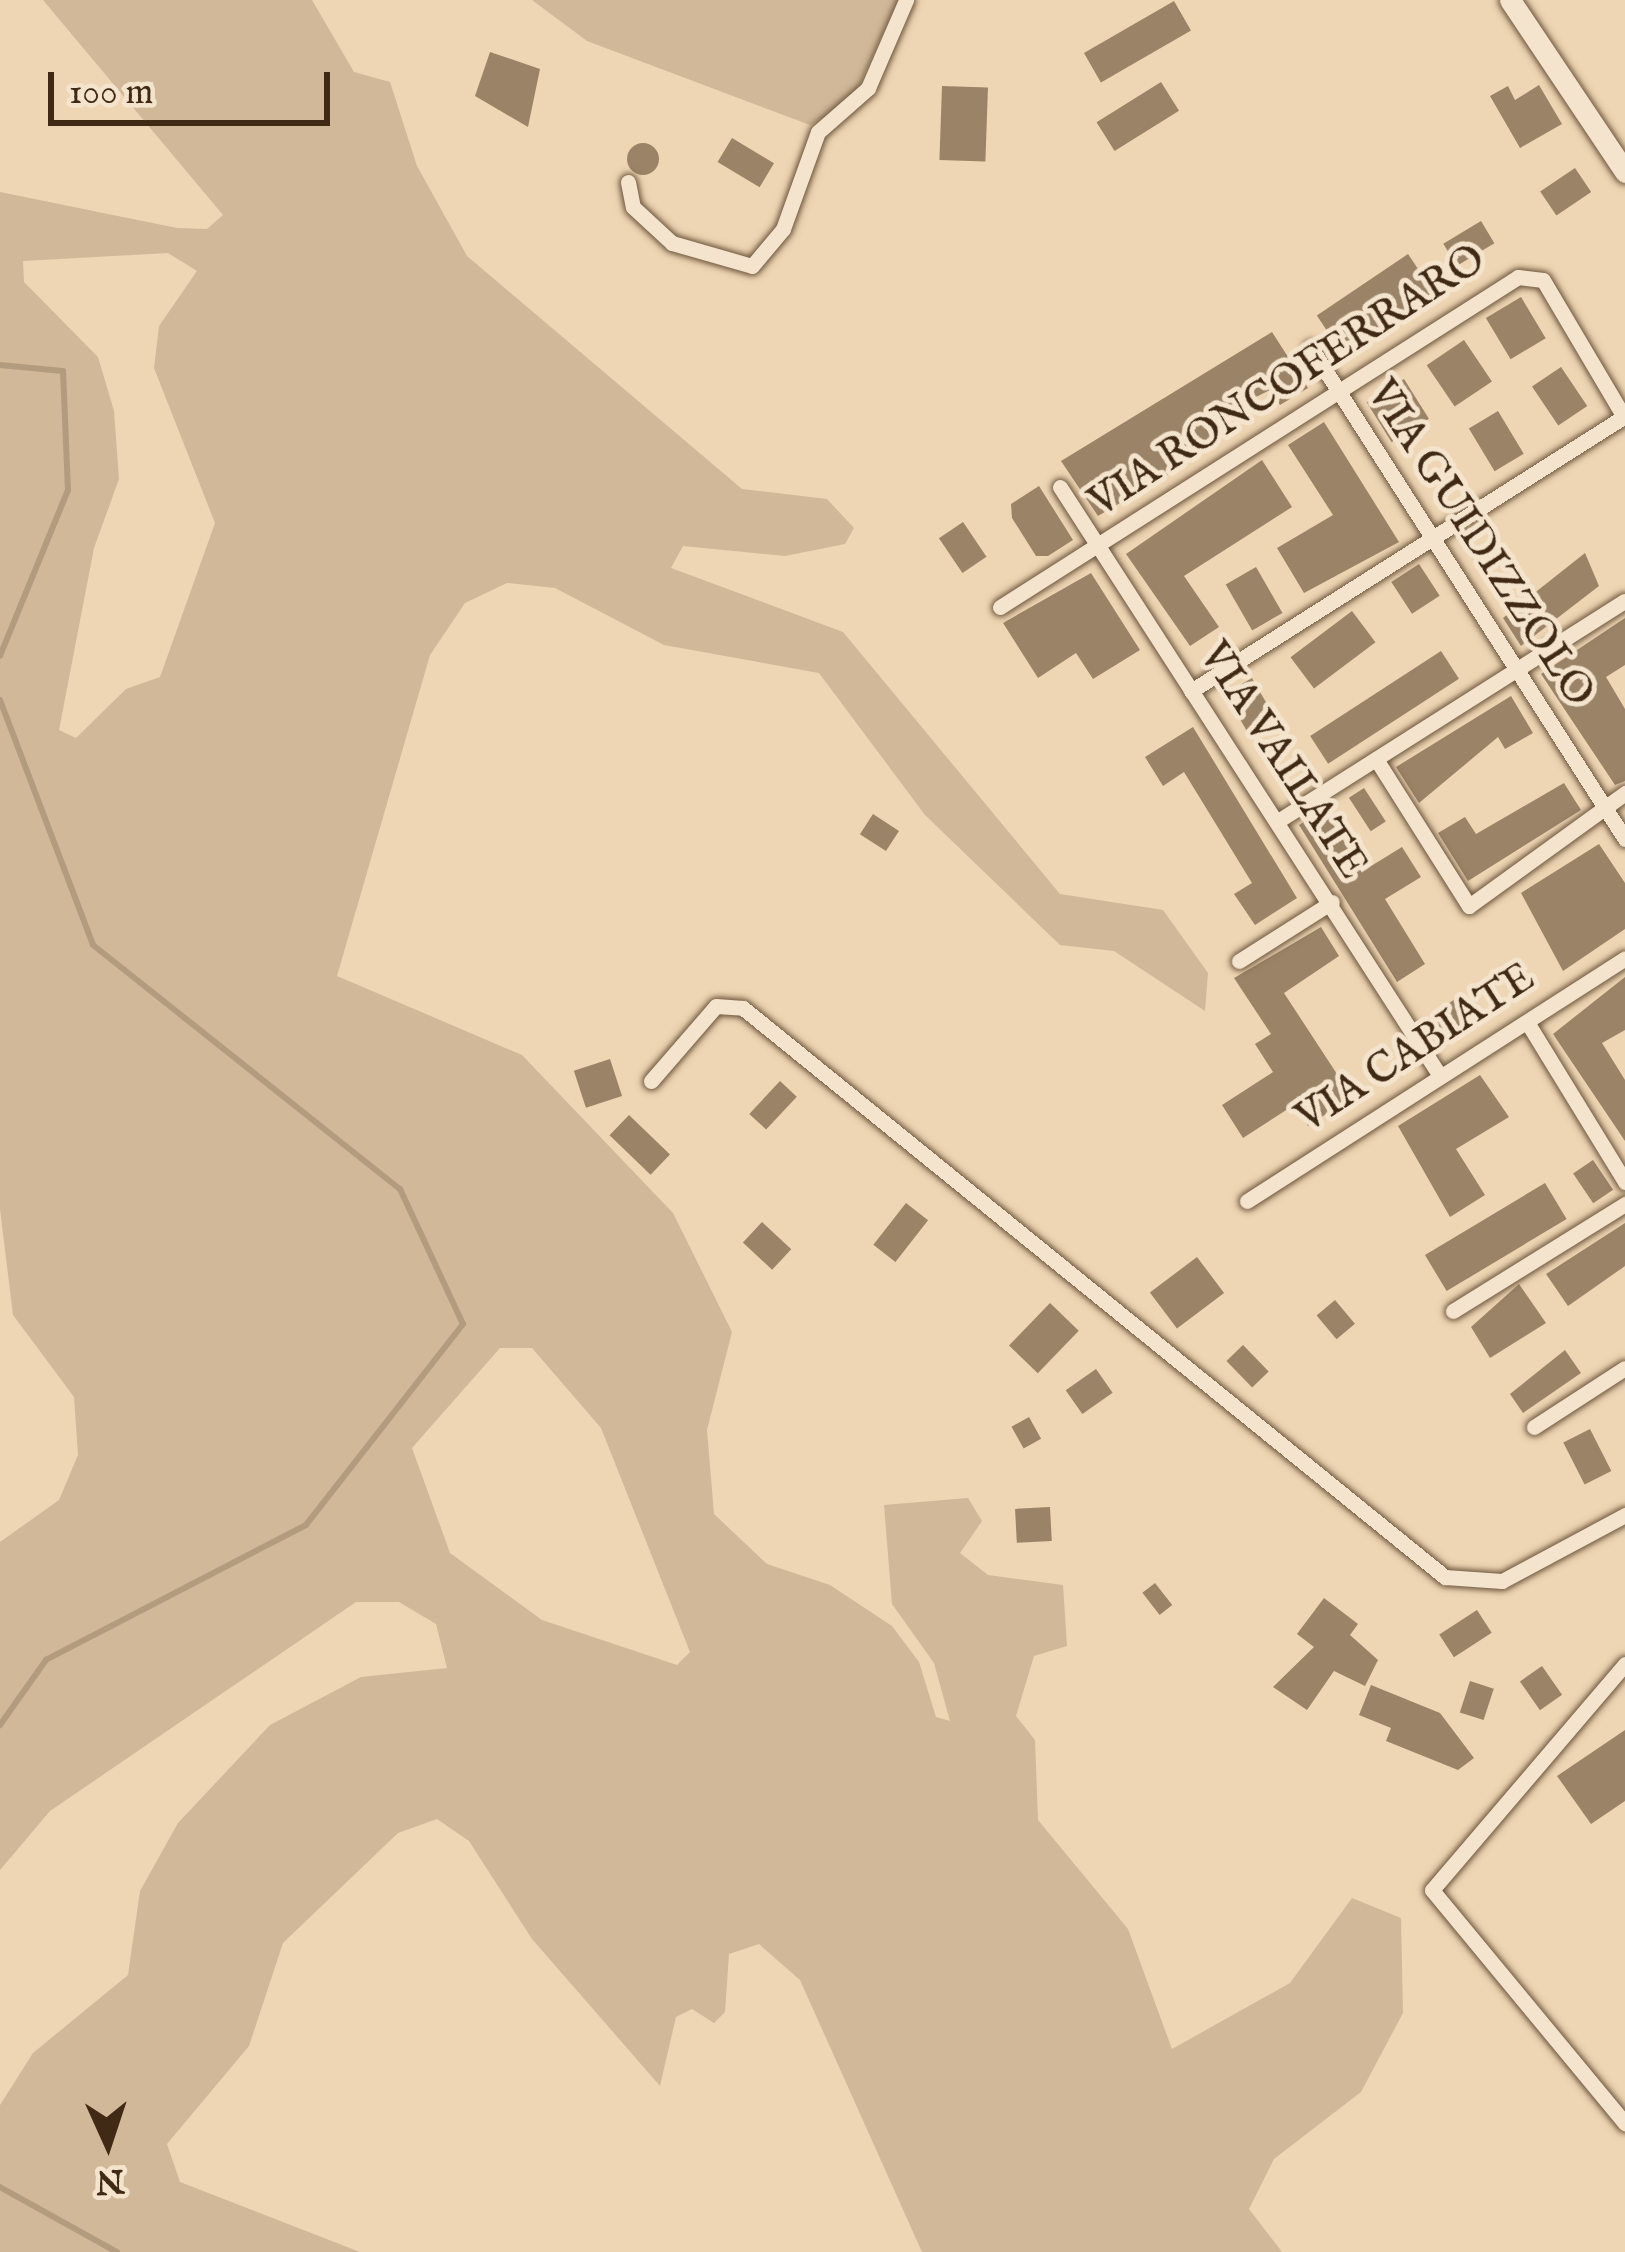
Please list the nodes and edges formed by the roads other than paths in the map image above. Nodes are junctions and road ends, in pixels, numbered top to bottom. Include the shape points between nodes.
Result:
1 (907, 0) edge
2 (1510, 0) edge
3 (1625, 172) edge
4 (628, 182) dead end
5 (1311, 348) dead end
6 (1340, 394) junction
7 (1624, 416) edge
8 (1060, 487) dead end
9 (1432, 537) junction
10 (1099, 547) junction
11 (1625, 601) edge
12 (1000, 607) dead end
13 (1517, 670) junction
14 (1191, 691) junction
15 (1376, 759) junction
16 (1625, 793) edge
17 (1604, 806) junction
18 (1280, 819) junction
19 (1625, 838) edge
20 (1332, 902) junction
21 (1625, 958) edge
22 (1239, 961) dead end
23 (1527, 1022) junction
24 (1440, 1076) junction
25 (651, 1081) dead end
26 (1625, 1182) edge
27 (1246, 1201) dead end
28 (1625, 1204) edge
29 (1453, 1311) dead end
30 (1625, 1368) edge
31 (1534, 1427) dead end
32 (1624, 1517) edge
33 (1625, 1664) edge
34 (1625, 2123) edge

1 - 4 street via 868,88 818,131 783,229 752,266 672,243 643,220
2 - 3 street
5 - 6 street, VIA GUIDIZZOLO
6 - 7 street, VIA RONCOFERRARO via 1530,274
6 - 9 street, VIA GUIDIZZOLO
6 - 10 street, VIA RONCOFERRARO
7 - 9 street
8 - 10 street, VIA VAILATE
9 - 13 street, VIA GUIDIZZOLO
9 - 14 street
10 - 12 street, VIA RONCOFERRARO
10 - 14 street, VIA VAILATE
11 - 13 street
13 - 15 street
13 - 17 street, VIA GUIDIZZOLO
14 - 18 street, VIA VAILATE
15 - 17 street via 1468,906
15 - 18 street
16 - 17 street
17 - 19 street, VIA GUIDIZZOLO
18 - 20 street, VIA VAILATE
20 - 22 street
20 - 24 street, VIA VAILATE
21 - 23 street, VIA CABIATE
23 - 24 street, VIA CABIATE
23 - 26 street
24 - 27 street, VIA CABIATE
25 - 32 street via 716,1006 743,1008 1444,1577 1502,1580
28 - 29 street
30 - 31 street
33 - 34 street via 1432,1890

